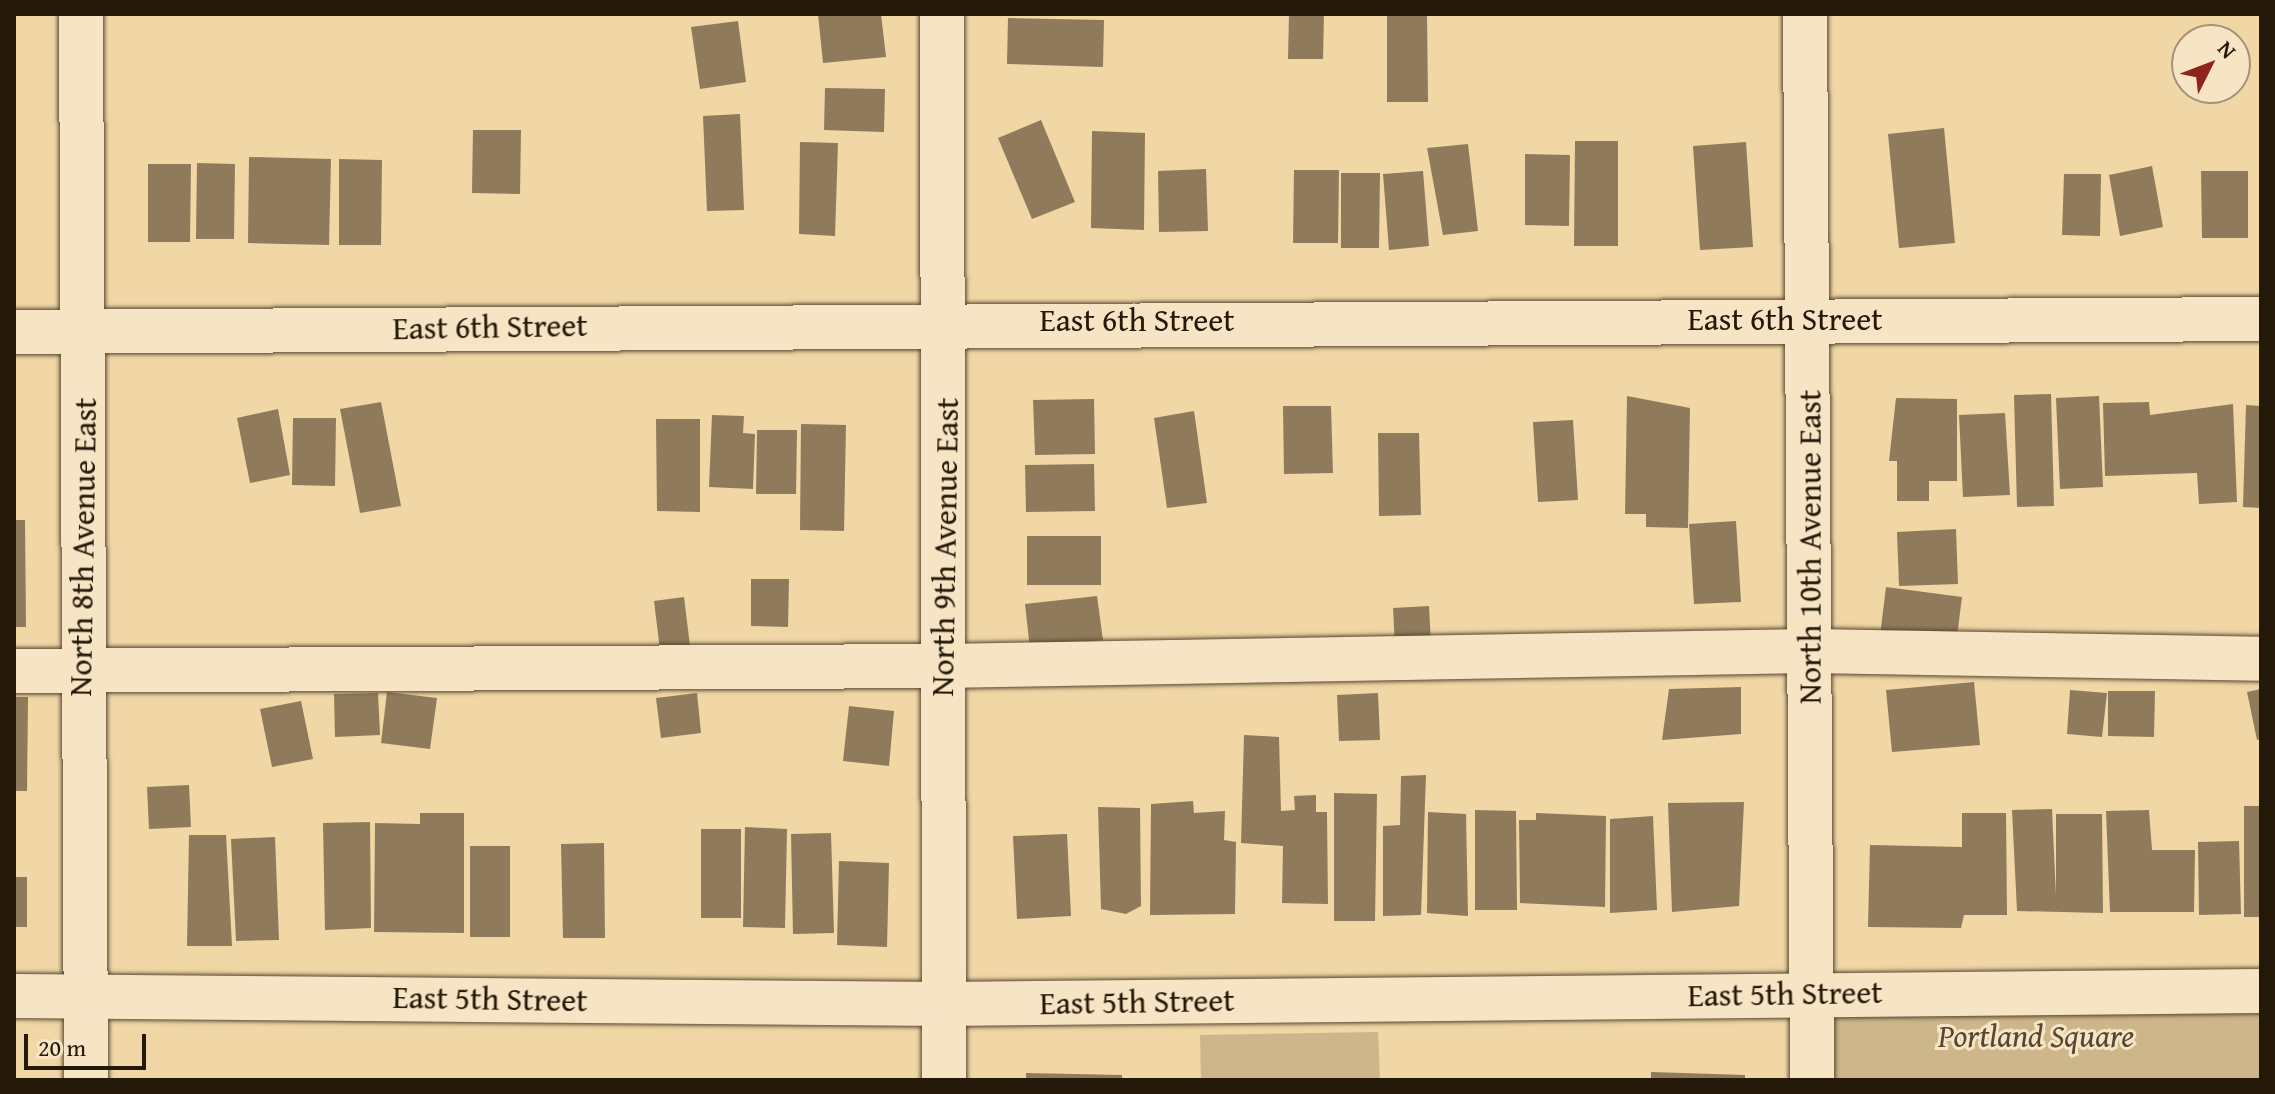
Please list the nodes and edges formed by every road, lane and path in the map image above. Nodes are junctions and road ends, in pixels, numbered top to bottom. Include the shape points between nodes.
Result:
1 (81, 14) edge
2 (942, 14) edge
3 (1805, 14) edge
4 (1809, 319) junction
5 (2261, 319) edge
6 (948, 321) junction
7 (14, 332) edge
8 (87, 333) junction
9 (1810, 651) junction
10 (2261, 659) edge
11 (943, 666) junction
12 (14, 671) edge
13 (79, 671) junction
14 (2261, 991) edge
15 (1814, 993) junction
16 (84, 995) junction
17 (14, 996) edge
18 (945, 1004) junction
19 (86, 1080) edge
20 (944, 1080) edge
21 (1812, 1080) edge

1 - 8 street, North 8th Avenue East
2 - 6 street, North 9th Avenue East
3 - 4 street, North 10th Avenue East
4 - 5 street, East 6th Street
4 - 6 street, East 6th Street
4 - 9 street, North 10th Avenue East
6 - 8 street, East 6th Street
6 - 11 street, North 9th Avenue East
7 - 8 street, East 6th Street
8 - 13 street, North 8th Avenue East
9 - 10 street
9 - 11 street
9 - 15 street, North 10th Avenue East
11 - 13 street
11 - 18 street, North 9th Avenue East
12 - 13 street
13 - 16 street, North 8th Avenue East
14 - 15 street, East 5th Street
15 - 18 street, East 5th Street
15 - 21 street, North 10th Avenue East
16 - 17 street, East 5th Street
16 - 18 street, East 5th Street
16 - 19 street, North 8th Avenue East
18 - 20 street, North 9th Avenue East

